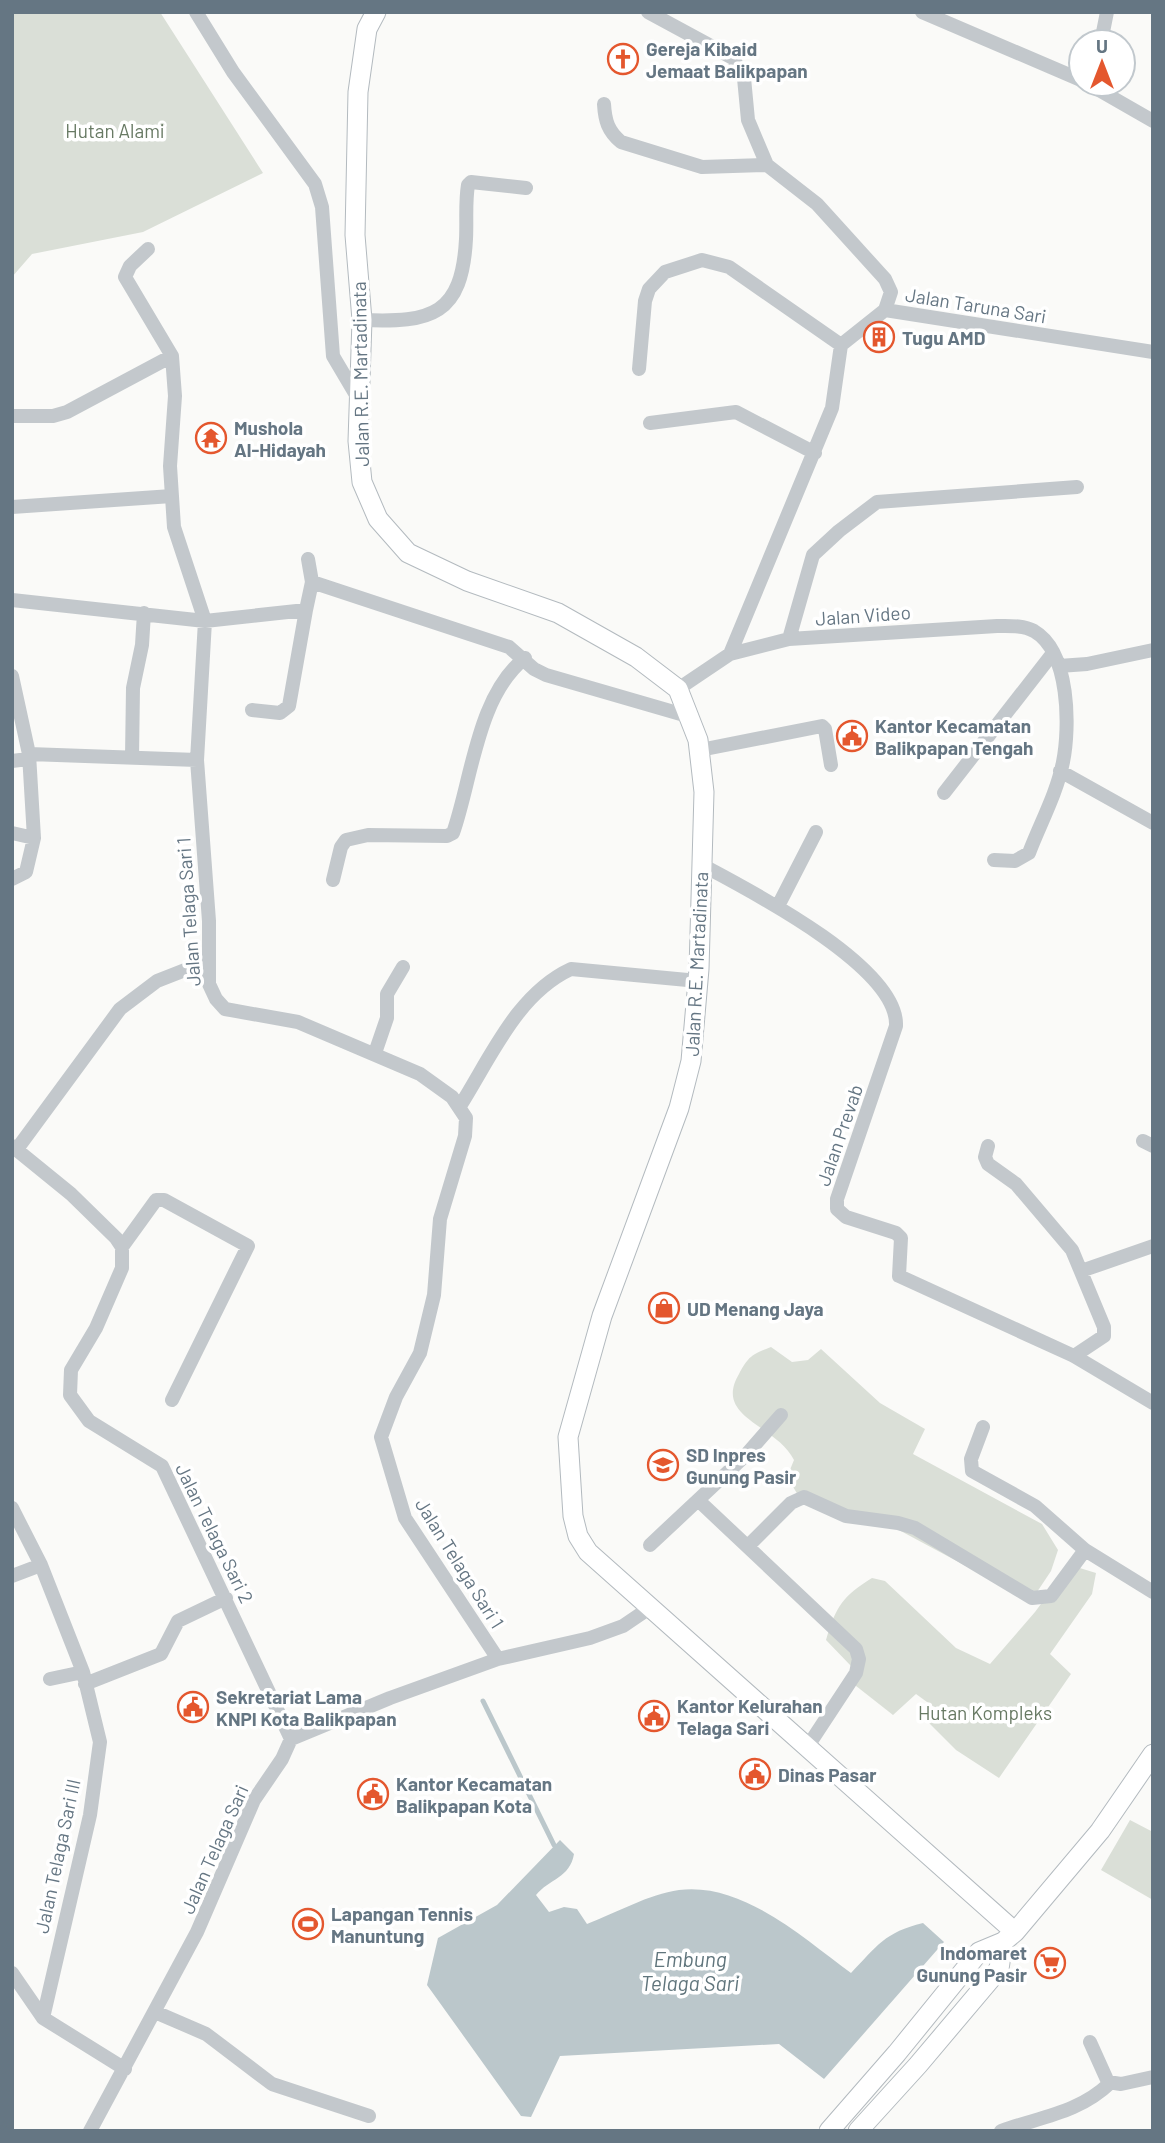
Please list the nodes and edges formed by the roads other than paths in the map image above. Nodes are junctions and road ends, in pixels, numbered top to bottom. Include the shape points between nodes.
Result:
1 (196, 12) edge
2 (376, 12) edge
3 (648, 12) edge
4 (922, 12) edge
5 (1067, 74) edge
6 (1114, 98) edge
7 (604, 104) dead end
8 (1153, 121) edge
9 (766, 165) junction
10 (526, 188) dead end
11 (148, 250) dead end
12 (885, 310) junction
13 (362, 320) junction
14 (841, 345) junction
15 (1153, 352) edge
16 (172, 356) junction
17 (639, 369) dead end
18 (359, 400) junction
19 (12, 416) edge
20 (650, 423) dead end
21 (815, 453) junction
22 (1077, 487) dead end
23 (172, 496) junction
24 (12, 507) edge
25 (308, 559) dead end
26 (312, 582) junction
27 (12, 600) edge
28 (306, 610) junction
29 (144, 613) junction
30 (205, 621) junction
31 (789, 639) junction
32 (1153, 650) edge
33 (730, 654) junction
34 (524, 658) junction
35 (1056, 660) junction
36 (12, 676) edge
37 (678, 689) junction
38 (252, 710) dead end
39 (691, 716) junction
40 (700, 750) junction
41 (28, 756) junction
42 (132, 757) junction
43 (197, 760) junction
44 (12, 761) edge
45 (831, 765) dead end
46 (1060, 771) junction
47 (944, 793) dead end
48 (1153, 823) edge
49 (816, 832) dead end
50 (12, 833) edge
51 (34, 838) junction
52 (994, 860) dead end
53 (702, 865) junction
54 (12, 879) edge
55 (333, 880) dead end
56 (778, 906) junction
57 (208, 961) junction
58 (403, 967) dead end
59 (698, 981) junction
60 (375, 1054) junction
61 (460, 1106) junction
62 (988, 1146) dead end
63 (15, 1147) edge
64 (1153, 1246) edge
65 (122, 1247) junction
66 (1082, 1271) junction
67 (1074, 1356) junction
68 (172, 1400) dead end
69 (1153, 1403) edge
70 (781, 1415) dead end
71 (983, 1427) dead end
72 (698, 1500) junction
73 (12, 1508) edge
74 (650, 1545) dead end
75 (748, 1546) junction
76 (1085, 1550) junction
77 (41, 1565) junction
78 (12, 1576) edge
79 (1153, 1592) edge
80 (226, 1598) junction
81 (651, 1606) junction
82 (498, 1660) junction
83 (84, 1678) junction
84 (50, 1679) dead end
85 (291, 1739) junction
86 (808, 1746) junction
87 (1153, 1754) edge
88 (1009, 1937) junction
89 (12, 1973) edge
90 (155, 2012) junction
91 (43, 2018) junction
92 (1090, 2042) dead end
93 (125, 2068) junction
94 (1153, 2077) edge
95 (1110, 2083) junction
96 (369, 2116) dead end
97 (90, 2131) edge
98 (829, 2131) edge
99 (858, 2131) edge
100 (1001, 2131) edge

1 - 18 street via 233,72 315,184 323,207 333,356
2 - 13 street, Jalan R.E. Martadinata via 367,29 358,92 355,235
3 - 9 street via 733,58 744,78 748,120
4 - 5 street
6 - 8 street
7 - 9 street via 605,121 621,142 702,167
9 - 12 street via 817,204 885,279 891,292
10 - 13 street via 468,185 463,279 448,303 429,314 399,321
11 - 16 street via 130,265 125,277
12 - 14 street, Jalan Taruna Sari
12 - 15 street, Jalan Taruna Sari
13 - 18 street, Jalan R.E. Martadinata
14 - 17 street via 729,267 702,260 665,272 649,289
14 - 21 street via 832,408
16 - 19 street via 67,412
16 - 23 street, Jalan Telaga Sari 1
18 - 37 street, Jalan R.E. Martadinata via 362,482 378,519 408,553 467,581 558,613 610,640
20 - 21 street via 736,412
21 - 33 street
22 - 31 street via 877,502 813,555
23 - 24 street
23 - 30 street, Jalan Telaga Sari 1 via 174,527
25 - 26 street
26 - 28 street
26 - 34 street via 509,647
27 - 29 street
28 - 30 street
28 - 38 street via 289,706 280,713
29 - 30 street
29 - 42 street via 133,688
30 - 43 street, Jalan Telaga Sari 1
31 - 33 street, Jalan Video
31 - 35 street, Jalan Video via 1018,627 1037,633
32 - 35 street via 1087,664
33 - 37 street, Jalan Video
34 - 39 street via 546,675
34 - 55 street via 509,671 492,706 469,768 453,833 368,835 346,840
35 - 46 street via 1068,709
35 - 47 street
36 - 41 street
37 - 39 street, Jalan R.E. Martadinata
39 - 40 street, Jalan R.E. Martadinata
40 - 45 street via 822,726
40 - 53 street, Jalan R.E. Martadinata
41 - 42 street
41 - 44 street
41 - 51 street
42 - 43 street
43 - 57 street, Jalan Telaga Sari 1
46 - 48 street
46 - 52 street via 1029,853 1015,861
49 - 56 street
50 - 51 street
51 - 54 street via 26,872
53 - 56 street, Jalan Prevab
53 - 59 street, Jalan R.E. Martadinata
56 - 67 street, Jalan Prevab via 847,954 878,987 896,1016 837,1209 846,1217 901,1238 899,1276
57 - 60 street, Jalan Telaga Sari 1 via 209,984 225,1009 298,1022
57 - 63 street via 158,981 120,1009
58 - 60 street via 387,994 387,1018
59 - 61 street via 571,970 560,974 542,985 516,1015
59 - 81 street, Jalan R.E. Martadinata via 691,1061 680,1108 602,1316 568,1437 573,1516 582,1545
60 - 61 street, Jalan Telaga Sari 1 via 420,1074
61 - 82 street, Jalan Telaga Sari 1 via 466,1118 465,1136 440,1219 432,1306 420,1353 381,1437 405,1518
62 - 66 street via 988,1164 1016,1184 1072,1250
63 - 65 street via 71,1194
64 - 66 street
65 - 68 street via 156,1200 164,1200 248,1246
65 - 80 street, Jalan Telaga Sari 2 via 122,1268 96,1328 71,1370 70,1395 89,1421 163,1466
66 - 67 street via 1104,1336
67 - 69 street, Jalan Prevab
70 - 72 street
71 - 76 street via 971,1459 972,1471 1035,1506
72 - 74 street
72 - 75 street
73 - 77 street, Jalan Telaga Sari III
75 - 76 street via 791,1503 804,1497 846,1516 915,1528 1032,1598 1051,1596
75 - 86 street via 853,1644 859,1655 856,1673
76 - 79 street
77 - 78 street
77 - 83 street, Jalan Telaga Sari III
80 - 83 street via 178,1621 163,1653
80 - 85 street, Jalan Telaga Sari 2
81 - 82 street via 601,1634
81 - 86 street, Jalan R.E. Martadinata
82 - 85 street
83 - 84 street
83 - 91 street, Jalan Telaga Sari III via 100,1742 90,1815
85 - 90 street, Jalan Telaga Sari via 254,1800 197,1932
86 - 88 street, Jalan R.E. Martadinata
87 - 88 street via 1100,1831
88 - 98 street via 979,1952
88 - 99 street via 999,1969
89 - 91 street
90 - 93 street, Jalan Telaga Sari
90 - 96 street via 206,2034 272,2084
91 - 93 street
92 - 95 street
93 - 97 street, Jalan Telaga Sari
94 - 95 street
95 - 100 street via 1065,2112

